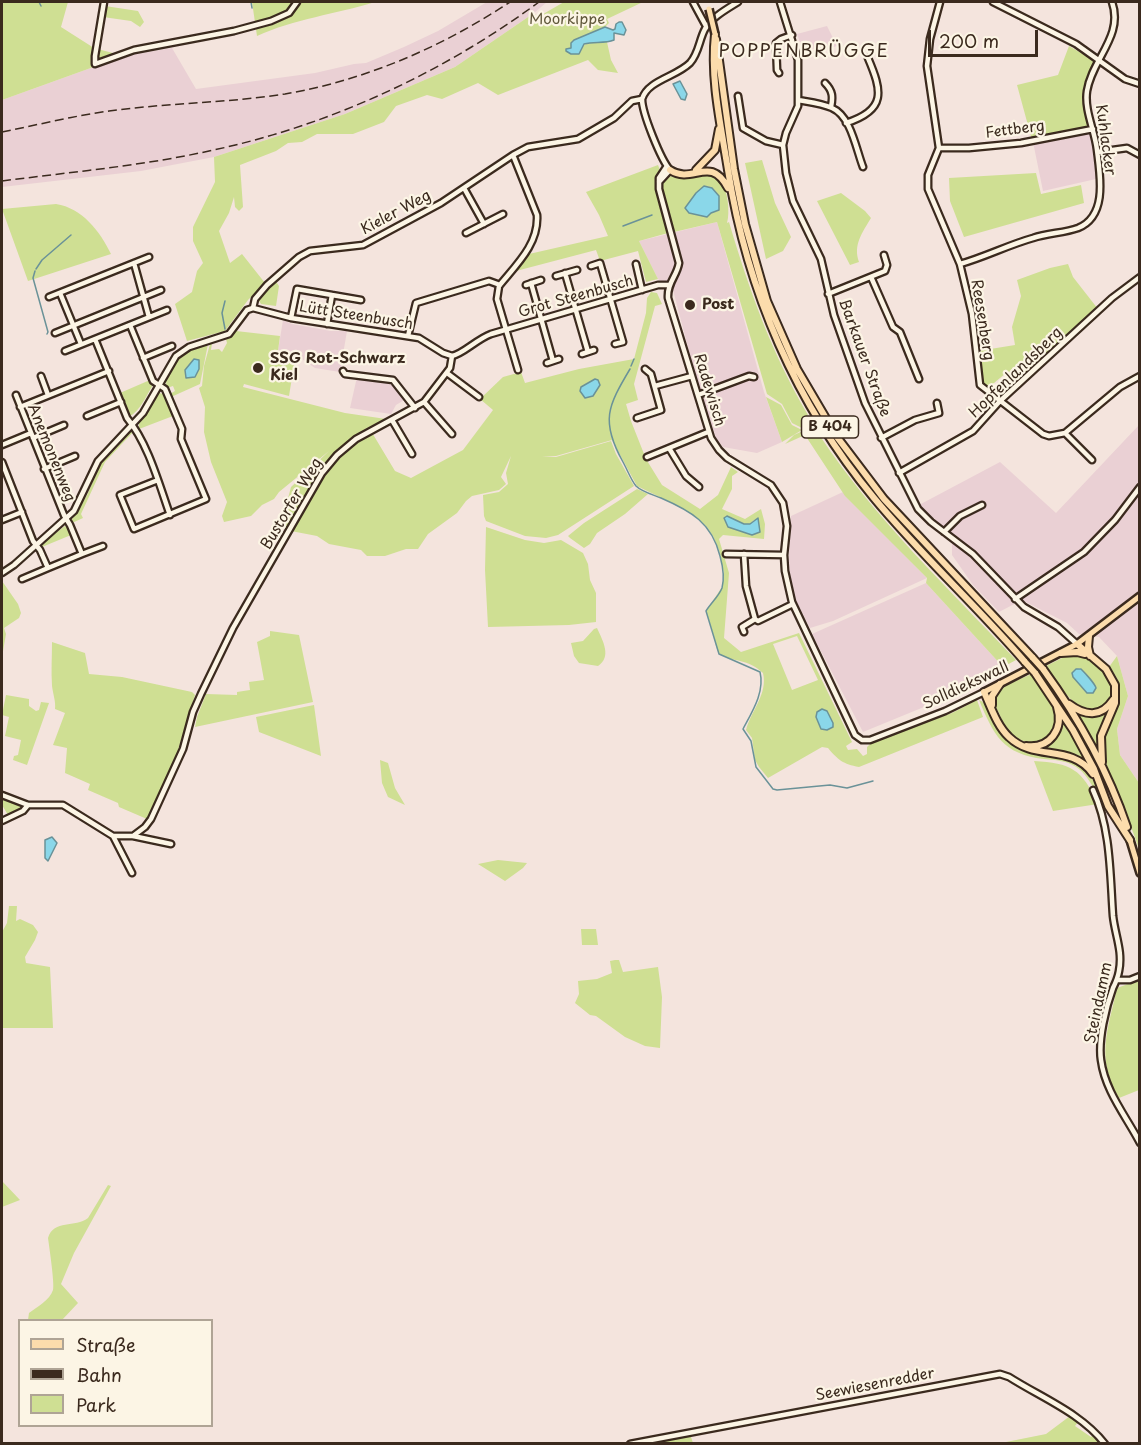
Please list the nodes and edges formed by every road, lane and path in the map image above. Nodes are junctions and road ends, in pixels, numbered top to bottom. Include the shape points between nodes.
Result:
1 (104, 2) edge
2 (297, 2) edge
3 (693, 2) edge
4 (706, 2) edge
5 (738, 2) edge
6 (779, 2) edge
7 (940, 2) edge
8 (996, 2) edge
9 (1112, 2) edge
10 (706, 26) junction
11 (715, 34) junction
12 (792, 35) junction
13 (868, 58) dead end
14 (1098, 61) junction
15 (779, 73) dead end
16 (825, 83) dead end
17 (1140, 84) edge
18 (738, 96) dead end
19 (642, 99) junction
20 (798, 100) junction
21 (831, 107) junction
22 (720, 119) junction
23 (846, 123) junction
24 (1093, 129) junction
25 (783, 145) junction
26 (939, 148) junction
27 (1098, 152) junction
28 (513, 155) junction
29 (1140, 155) edge
30 (863, 166) dead end
31 (668, 168) junction
32 (694, 172) junction
33 (464, 188) junction
34 (732, 193) junction
35 (503, 214) dead end
36 (484, 224) junction
37 (466, 233) dead end
38 (885, 255) dead end
39 (149, 257) dead end
40 (134, 263) junction
41 (636, 264) dead end
42 (960, 264) junction
43 (591, 266) dead end
44 (577, 270) dead end
45 (565, 273) junction
46 (556, 276) dead end
47 (871, 277) junction
48 (1140, 277) edge
49 (541, 280) dead end
50 (500, 285) junction
51 (668, 288) junction
52 (161, 290) dead end
53 (642, 290) junction
54 (60, 292) junction
55 (828, 294) junction
56 (332, 295) junction
57 (49, 297) dead end
58 (142, 298) junction
59 (611, 299) junction
60 (361, 300) dead end
61 (253, 308) junction
62 (576, 309) junction
63 (167, 310) dead end
64 (149, 317) junction
65 (291, 318) junction
66 (541, 320) junction
67 (327, 324) junction
68 (74, 325) junction
69 (130, 325) junction
70 (506, 330) junction
71 (55, 333) dead end
72 (408, 336) junction
73 (95, 339) junction
74 (81, 344) junction
75 (615, 344) dead end
76 (172, 346) dead end
77 (65, 351) dead end
78 (588, 352) dead end
79 (452, 356) junction
80 (143, 358) junction
81 (547, 363) dead end
82 (645, 369) dead end
83 (518, 370) dead end
84 (109, 371) junction
85 (343, 371) dead end
86 (447, 373) junction
87 (41, 375) dead end
88 (692, 375) junction
89 (1140, 375) edge
90 (754, 377) dead end
91 (919, 379) dead end
92 (160, 386) junction
93 (655, 386) junction
94 (15, 395) dead end
95 (48, 395) junction
96 (698, 395) junction
97 (479, 398) dead end
98 (1000, 400) junction
99 (121, 402) junction
100 (424, 402) junction
101 (937, 403) dead end
102 (20, 407) junction
103 (415, 408) junction
104 (87, 416) dead end
105 (637, 418) dead end
106 (392, 420) junction
107 (64, 425) dead end
108 (133, 425) junction
109 (708, 432) junction
110 (1065, 433) junction
111 (452, 434) dead end
112 (32, 435) junction
113 (881, 438) junction
114 (2, 445) edge
115 (669, 448) junction
116 (412, 454) dead end
117 (75, 456) dead end
118 (646, 457) dead end
119 (1092, 459) dead end
120 (2, 462) edge
121 (45, 469) junction
122 (898, 474) junction
123 (9, 479) junction
124 (158, 480) junction
125 (2, 482) edge
126 (699, 487) dead end
127 (1140, 487) edge
128 (982, 505) dead end
129 (22, 512) junction
130 (170, 514) junction
131 (66, 519) junction
132 (2, 520) edge
133 (944, 532) junction
134 (36, 545) junction
135 (103, 546) dead end
136 (82, 554) junction
137 (726, 554) dead end
138 (744, 554) junction
139 (784, 555) junction
140 (48, 568) junction
141 (2, 573) edge
142 (22, 579) dead end
143 (1140, 596) edge
144 (1015, 598) junction
145 (793, 604) junction
146 (755, 620) junction
147 (744, 632) dead end
148 (1089, 636) junction
149 (1077, 644) junction
150 (1061, 653) junction
151 (1091, 656) junction
152 (1000, 684) junction
153 (984, 692) junction
154 (1116, 694) junction
155 (1051, 695) junction
156 (1065, 702) junction
157 (992, 708) junction
158 (862, 740) joint
159 (1017, 744) junction
160 (1103, 770) junction
161 (1098, 782) junction
162 (1093, 790) dead end
163 (2, 795) edge
164 (28, 805) junction
165 (2, 820) edge
166 (113, 836) junction
167 (134, 836) junction
168 (1130, 840) junction
169 (171, 844) dead end
170 (1137, 862) edge
171 (132, 873) dead end
172 (1140, 873) edge
173 (1140, 976) edge
174 (1117, 980) junction
175 (1140, 1143) edge
176 (630, 1443) edge
177 (1105, 1443) edge

1 - 2 street via 95,64 134,50 271,21 289,13
3 - 10 street
4 - 11 main road, B 404, bridge
5 - 10 street
6 - 12 street, Barkauer Straße
7 - 26 street, Reesenberg via 927,66
8 - 14 street via 1076,44
9 - 14 street, Kuhlacker via 1113,30
10 - 19 street, Kieler Weg via 692,60 675,75 648,88
11 - 22 highway, B 404
11 - 156 highway, B 404, bridge via 745,224 767,301 797,369 837,437 884,499 1034,658
12 - 15 street via 776,43
12 - 20 street, Barkauer Straße via 798,60
13 - 23 street via 879,86 877,103 867,114
14 - 17 street
14 - 24 street, Kuhlacker via 1087,93
16 - 21 street via 831,89
18 - 25 street via 742,128
19 - 28 street, Kieler Weg via 633,101 614,118 578,139 528,147
19 - 31 street
20 - 21 street
20 - 25 street, Barkauer Straße
21 - 23 street
22 - 32 highway via 715,150
22 - 34 highway, B 404
23 - 30 street
24 - 26 street, Fettberg via 1021,143
24 - 27 street, Kuhlacker
25 - 55 street, Barkauer Straße via 793,201 821,259
26 - 42 street, Reesenberg via 928,175 928,189
27 - 29 street via 1127,148
27 - 42 street, Kuhlacker via 1100,193 1096,212 1089,221
28 - 33 street, Kieler Weg
28 - 50 street via 538,225 530,247
31 - 32 highway via 681,175
31 - 51 street via 659,183 660,192 679,257 677,273
32 - 34 highway via 719,174
33 - 36 street
33 - 61 street, Kieler Weg via 363,244 310,251 267,285
34 - 155 highway, B 404, bridge via 748,262 770,324 822,426 874,499 992,623
35 - 36 street
36 - 37 street
38 - 47 street via 885,271
39 - 40 street
40 - 54 street
40 - 58 street
41 - 53 street
42 - 98 street, Reesenberg via 972,314 980,385
43 - 59 street via 600,263
44 - 45 street
45 - 46 street
45 - 62 street
47 - 55 street
47 - 91 street
48 - 98 street, Hopfenlandsberg
49 - 66 street via 529,284
50 - 70 street via 497,299
50 - 72 street via 489,281 416,303
51 - 53 street, Grot Steenbusch via 660,285
51 - 88 street, Radewisch
52 - 58 street
53 - 59 street, Grot Steenbusch
54 - 57 street
54 - 68 street
55 - 113 street, Barkauer Straße via 849,362
56 - 60 street
56 - 65 street via 297,289
56 - 67 street
58 - 64 street
58 - 68 street
59 - 62 street, Grot Steenbusch
59 - 75 street via 623,342
61 - 65 street, Lütt Steenbusch
61 - 92 street, Kieler Weg via 247,310 229,334 184,350
62 - 66 street, Grot Steenbusch
62 - 78 street
63 - 64 street
64 - 69 street
65 - 67 street, Lütt Steenbusch
66 - 70 street, Grot Steenbusch
66 - 81 street via 556,360
67 - 72 street, Lütt Steenbusch
68 - 71 street
68 - 74 street
69 - 73 street
69 - 80 street
70 - 79 street
70 - 83 street
72 - 79 street, Lütt Steenbusch
73 - 74 street
73 - 84 street
74 - 77 street
76 - 80 street
79 - 86 street, Bustorfer Weg
80 - 92 street via 153,381
82 - 93 street
84 - 95 street
84 - 99 street
85 - 103 street via 393,380
86 - 97 street
86 - 100 street, Bustorfer Weg
87 - 95 street
88 - 93 street
88 - 96 street, Radewisch
89 - 110 street
90 - 96 street
92 - 108 street, Kieler Weg
92 - 130 street via 165,389 182,429 182,439 206,499
93 - 105 street via 664,409
94 - 102 street, Anemonenweg
95 - 102 street
96 - 109 street, Radewisch
98 - 110 street, Reesenberg via 1043,434
98 - 122 street, Hopfenlandsberg via 973,431
99 - 104 street
99 - 108 street
100 - 103 street, Bustorfer Weg
100 - 111 street
101 - 113 street via 939,413 915,420
102 - 112 street, Anemonenweg
103 - 106 street, Bustorfer Weg
106 - 116 street
106 - 167 street, Bustorfer Weg via 346,446 322,473 233,628 201,693 183,749 151,819
107 - 112 street
108 - 124 street
108 - 131 street, Kieler Weg via 98,460 83,495
109 - 115 street
109 - 139 street, Radewisch via 723,454 765,481 780,497 787,521
110 - 119 street
112 - 114 street
112 - 121 street, Anemonenweg
113 - 122 street, Barkauer Straße
115 - 118 street
115 - 126 street via 686,476
117 - 121 street
120 - 123 street
121 - 131 street, Anemonenweg
122 - 133 street, Barkauer Straße via 918,509
123 - 125 street
123 - 129 street
124 - 130 street
124 - 130 street via 120,495 134,529
127 - 144 street via 1090,546
128 - 133 street via 960,516
129 - 132 street
129 - 134 street
131 - 134 street, Kieler Weg
131 - 136 street, Anemonenweg
133 - 144 street, Barkauer Straße via 973,554
134 - 140 street
134 - 141 street, Kieler Weg
135 - 136 street
136 - 140 street
137 - 138 street
138 - 139 street
138 - 146 street via 746,586
139 - 145 street, Radewisch
140 - 142 street
143 - 148 main road, Solldiekswall
144 - 149 street, Barkauer Straße
145 - 146 street
145 - 158 street, Radewisch via 855,735
146 - 147 street via 741,627
148 - 149 main road, Solldiekswall
148 - 151 highway
149 - 150 main road, Solldiekswall
149 - 151 highway
150 - 151 highway
150 - 152 main road, Solldiekswall
151 - 154 highway via 1113,678
152 - 153 main road, Solldiekswall
152 - 157 highway via 992,696
153 - 157 highway
153 - 158 street, Solldiekswall via 945,711
154 - 156 highway via 1108,708 1094,714
154 - 160 highway via 1101,736
155 - 159 highway via 1059,717 1056,734 1038,746
155 - 161 highway, B 404
156 - 160 highway, B 404
157 - 159 highway via 1002,729
159 - 161 highway via 1076,759
160 - 168 highway, B 404
161 - 168 highway, B 404
162 - 174 street, Steindamm via 1101,809 1111,871 1121,958
163 - 164 street
164 - 165 street
164 - 166 street via 63,805
166 - 167 street
166 - 171 street
167 - 169 street
168 - 170 main road, B 404
170 - 172 main road, B 404
173 - 174 street
174 - 175 street, Steindamm via 1101,1038 1101,1064 1107,1084
176 - 177 street, Seewiesenredder via 1000,1374 1074,1415

